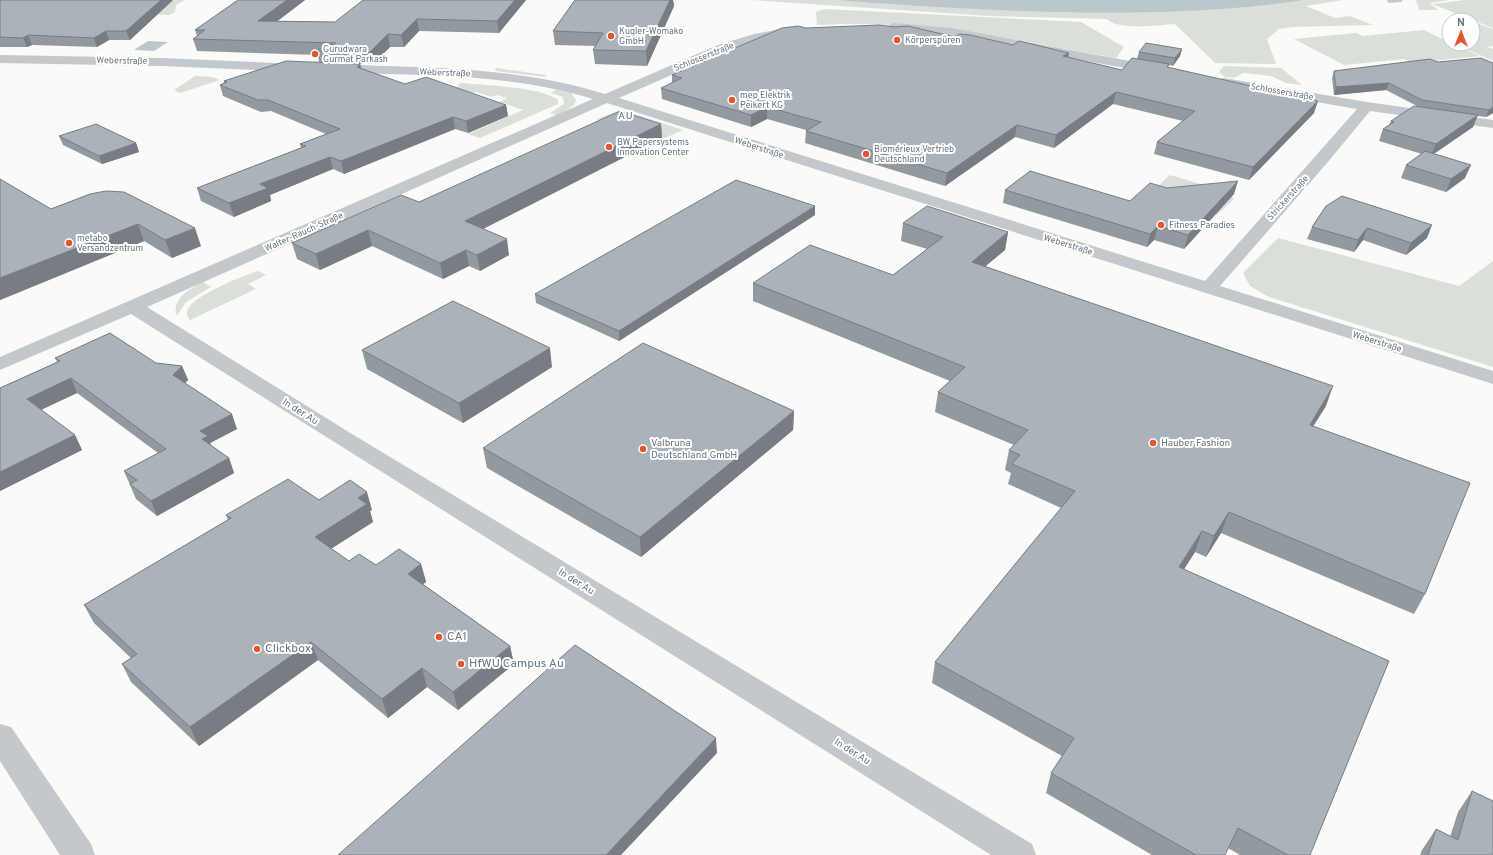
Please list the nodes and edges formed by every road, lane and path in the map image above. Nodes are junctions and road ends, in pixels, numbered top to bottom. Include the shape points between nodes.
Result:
1 (882, 27) edge
2 (808, 30) edge
3 (0, 59) edge
4 (1172, 72) edge
5 (1211, 79) edge
6 (607, 98) junction
7 (1367, 106) junction
8 (1493, 124) edge
9 (1208, 289) junction
10 (134, 307) junction
11 (0, 364) edge
12 (1493, 378) edge
13 (0, 736) edge
14 (79, 855) edge
15 (1020, 855) edge

1 - 4 street via 951,32
2 - 6 street, Schlosserstraße via 754,38 722,48
3 - 6 street, Weberstraße via 162,62 481,74 548,83
5 - 7 street, Schlosserstraße
6 - 9 street, Weberstraße
6 - 10 street, Walter-Rauch-Straße
7 - 8 street, Schlosserstraße
7 - 9 street, Strickerstraße
9 - 12 street, Weberstraße
10 - 11 street, Walter-Rauch-Straße
10 - 15 street, In der Au via 350,443
13 - 14 street

